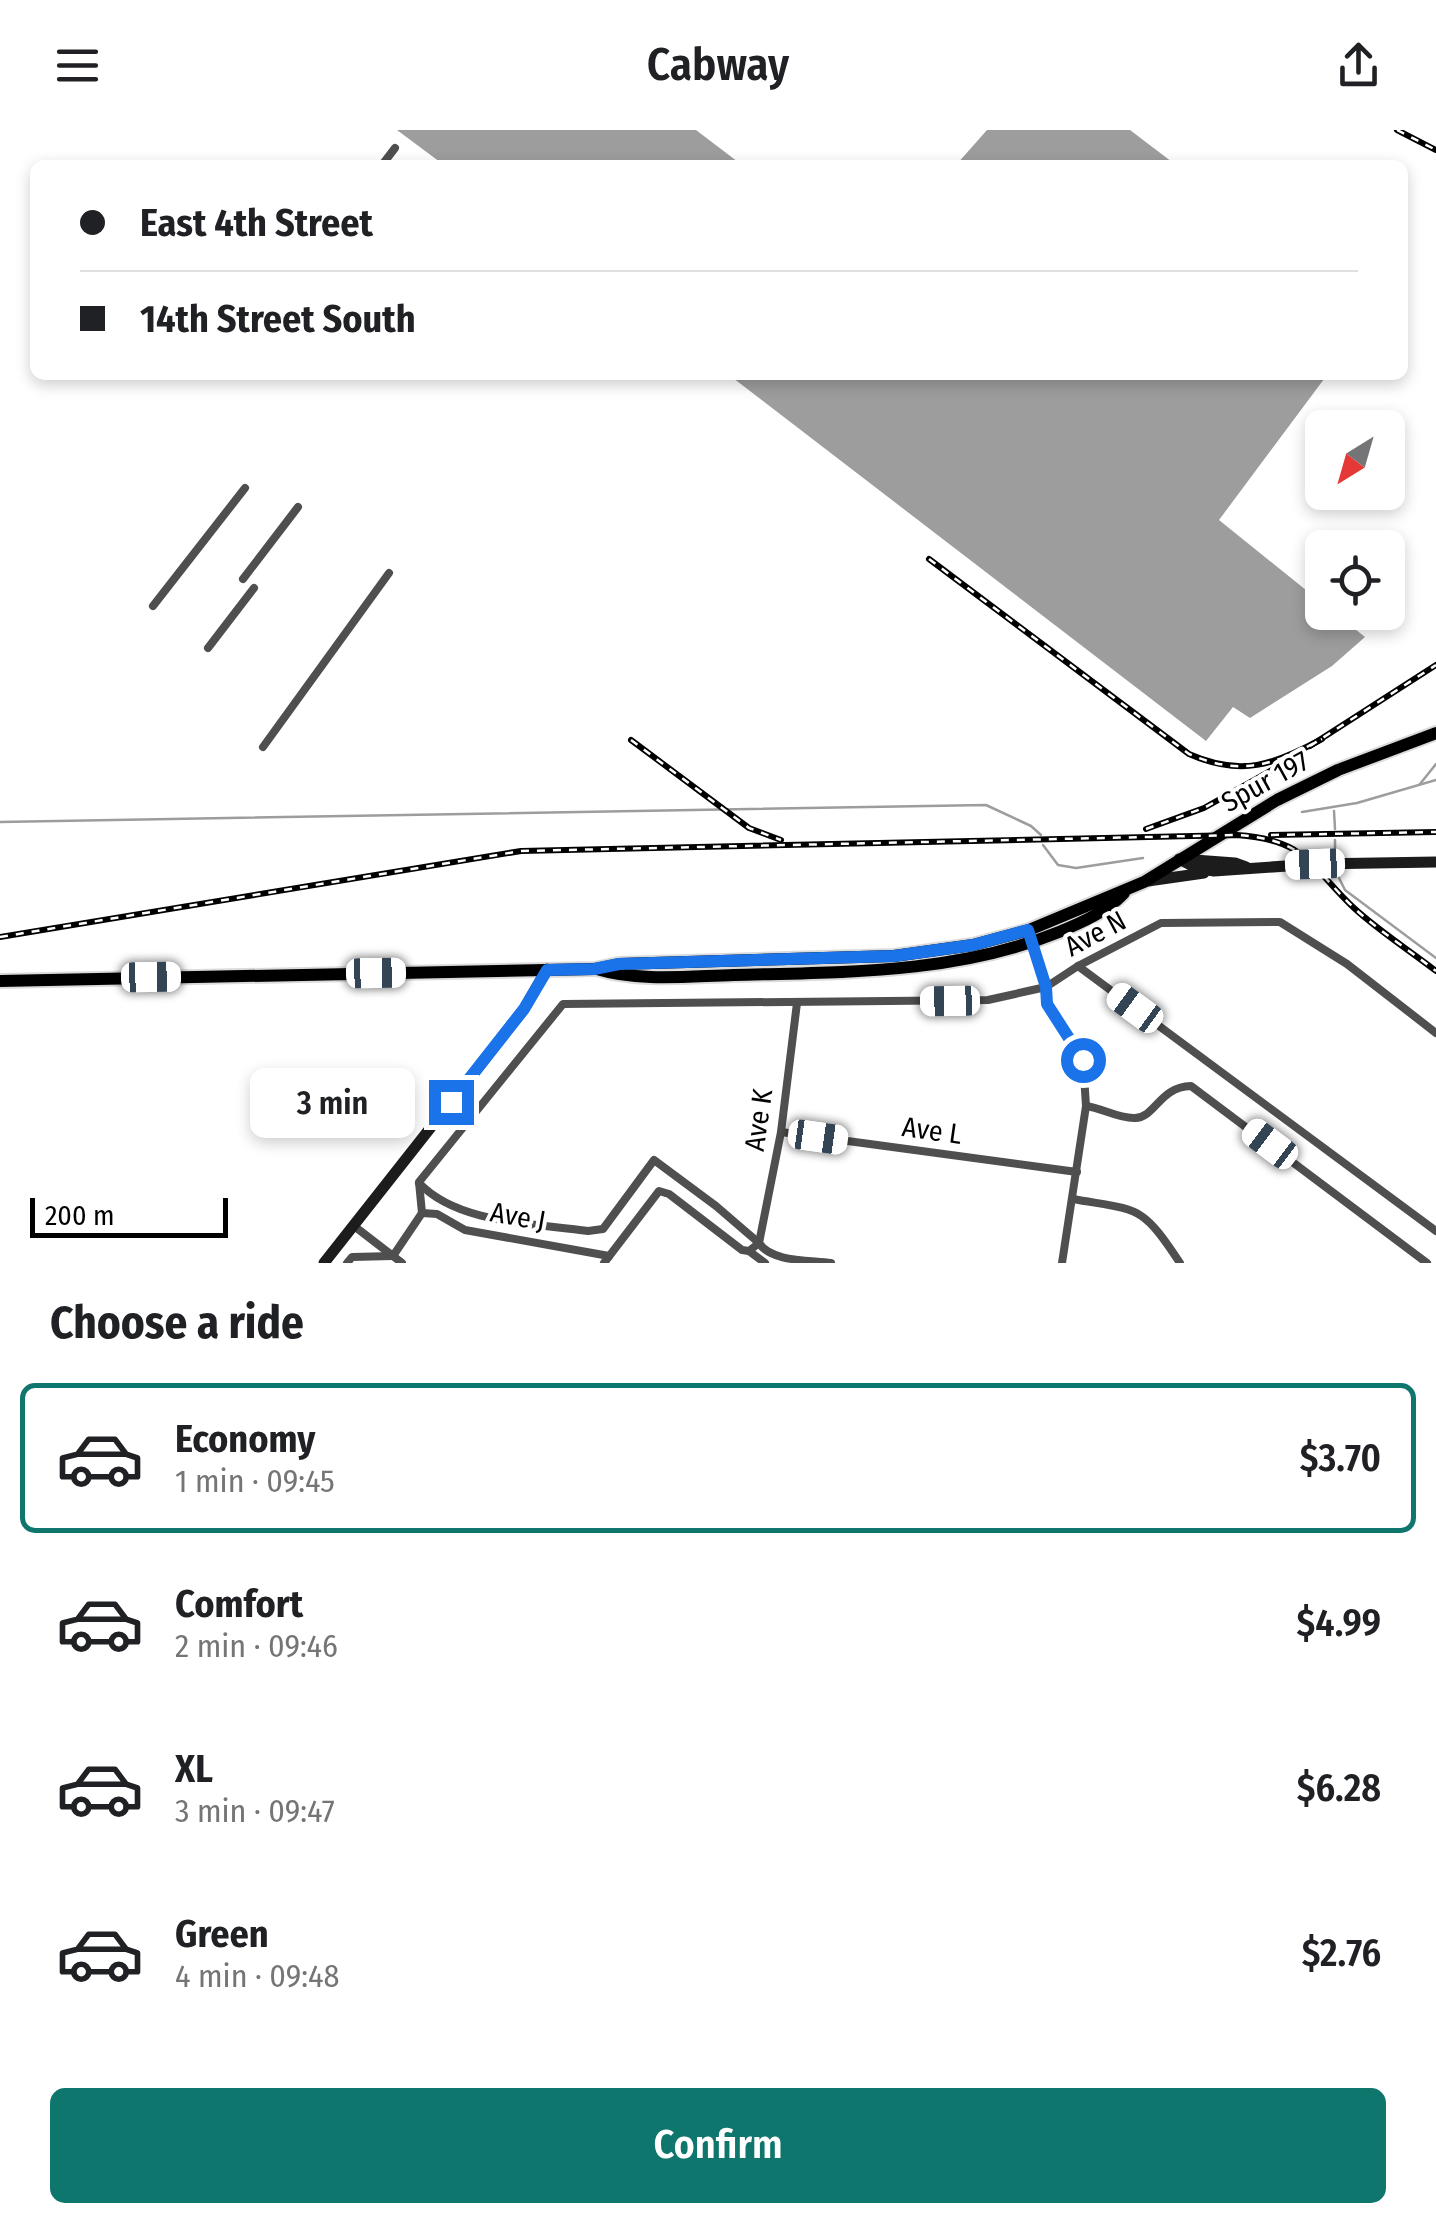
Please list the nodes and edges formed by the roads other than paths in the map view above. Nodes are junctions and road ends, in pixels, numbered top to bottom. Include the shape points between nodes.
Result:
1 (395, 148) dead end
2 (386, 160) edge
3 (245, 488) dead end
4 (298, 507) dead end
5 (388, 573) dead end
6 (243, 578) dead end
7 (254, 588) dead end
8 (153, 606) dead end
9 (208, 648) dead end
10 (1436, 733) edge
11 (263, 747) dead end
12 (1232, 827) junction
13 (1179, 859) junction
14 (1436, 862) edge
15 (1241, 865) junction
16 (1214, 872) junction
17 (1144, 882) junction
18 (1030, 936) junction
19 (1078, 966) junction
20 (547, 970) junction
21 (0, 980) edge
22 (1046, 987) junction
23 (797, 1003) junction
24 (1436, 1032) edge
25 (1086, 1106) junction
26 (781, 1132) junction
27 (1076, 1172) junction
28 (418, 1182) junction
29 (1072, 1198) junction
30 (422, 1213) junction
31 (354, 1226) junction
32 (1436, 1231) edge
33 (758, 1242) junction
34 (749, 1251) junction
35 (392, 1256) junction
36 (607, 1260) edge
37 (324, 1263) edge
38 (347, 1263) edge
39 (402, 1263) edge
40 (764, 1263) edge
41 (831, 1263) edge
42 (1062, 1263) edge
43 (1180, 1263) edge
44 (1427, 1263) edge

1 - 2 street
3 - 8 street
4 - 6 street
5 - 11 street
7 - 9 street
10 - 12 main road, Spur 197 via 1338,770
12 - 13 main road, Spur 197
12 - 15 main road via 1220,850
13 - 15 main road
13 - 16 main road
13 - 17 main road, Spur 197
14 - 15 main road
15 - 16 main road
16 - 17 main road
17 - 18 main road, Spur 197
18 - 20 main road, Spur 197 via 908,955
18 - 22 street
19 - 22 street, Ave N
19 - 24 street, Ave N via 1161,923 1280,922
19 - 32 street
20 - 21 main road, Spur 197
20 - 31 main road via 524,1009
22 - 23 street, Ave N via 988,1000
22 - 25 street via 1047,1004 1083,1060
23 - 26 street, Ave K
23 - 28 street, Ave N via 563,1004
25 - 27 street
25 - 44 street via 1135,1118 1165,1093 1190,1086
26 - 27 street, Ave L
26 - 33 street, Ave K
27 - 29 street
28 - 30 street
28 - 33 street via 458,1211 588,1231 603,1229 654,1160
29 - 42 street
29 - 43 street via 1140,1212
30 - 35 street
30 - 36 street, Ave J via 465,1230
31 - 35 street
31 - 37 main road
33 - 34 street
33 - 41 street via 774,1255
34 - 36 street via 658,1191
34 - 40 street
35 - 38 street via 352,1257
35 - 39 street

